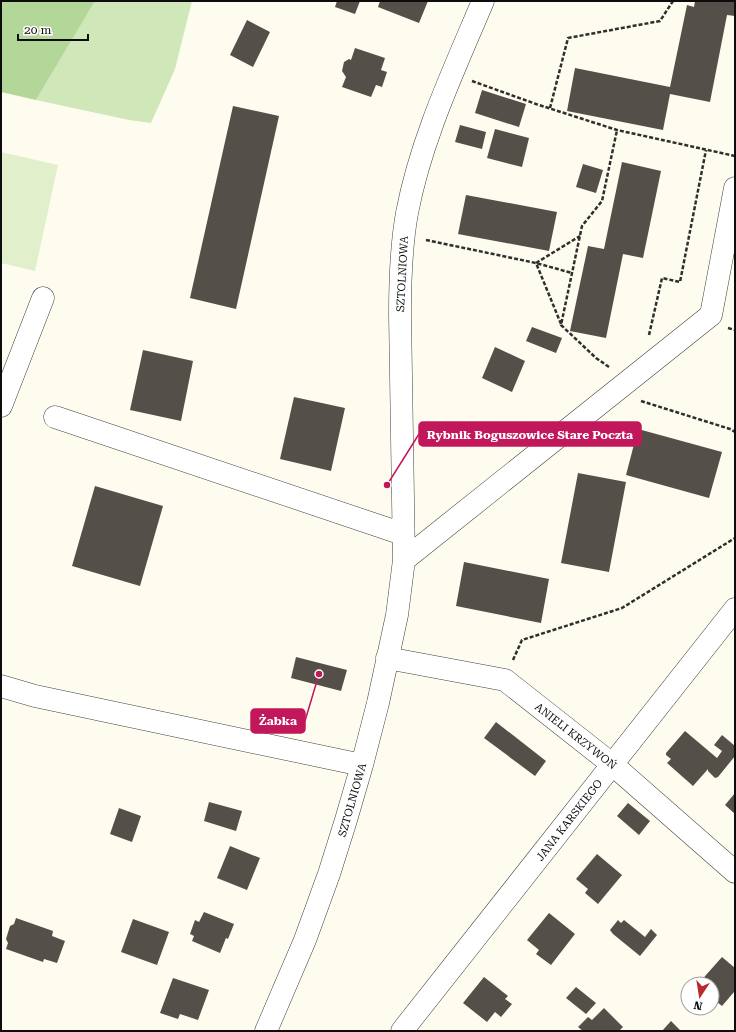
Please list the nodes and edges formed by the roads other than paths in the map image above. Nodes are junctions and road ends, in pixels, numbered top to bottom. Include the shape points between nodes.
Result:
1 (483, 1) edge
2 (735, 188) edge
3 (43, 298) dead end
4 (1, 406) edge
5 (55, 417) dead end
6 (403, 534) junction
7 (404, 560) junction
8 (735, 609) edge
9 (387, 658) junction
10 (1, 686) edge
11 (613, 764) junction
12 (362, 765) junction
13 (735, 872) edge
14 (266, 1031) edge
15 (402, 1031) edge

1 - 6 street, SZTOLNIOWA via 432,125 409,206 404,236 400,279
2 - 7 street via 711,314
3 - 4 street
5 - 6 street
6 - 7 street, SZTOLNIOWA
7 - 9 street, SZTOLNIOWA via 397,615
8 - 11 street, JANA KARSKIEGO
9 - 11 street, ANIELI KRZYWOŃ via 505,680
9 - 12 street, SZTOLNIOWA
10 - 12 street via 35,696
11 - 13 street, ANIELI KRZYWOŃ
11 - 15 street, JANA KARSKIEGO
12 - 14 street, SZTOLNIOWA via 330,874

